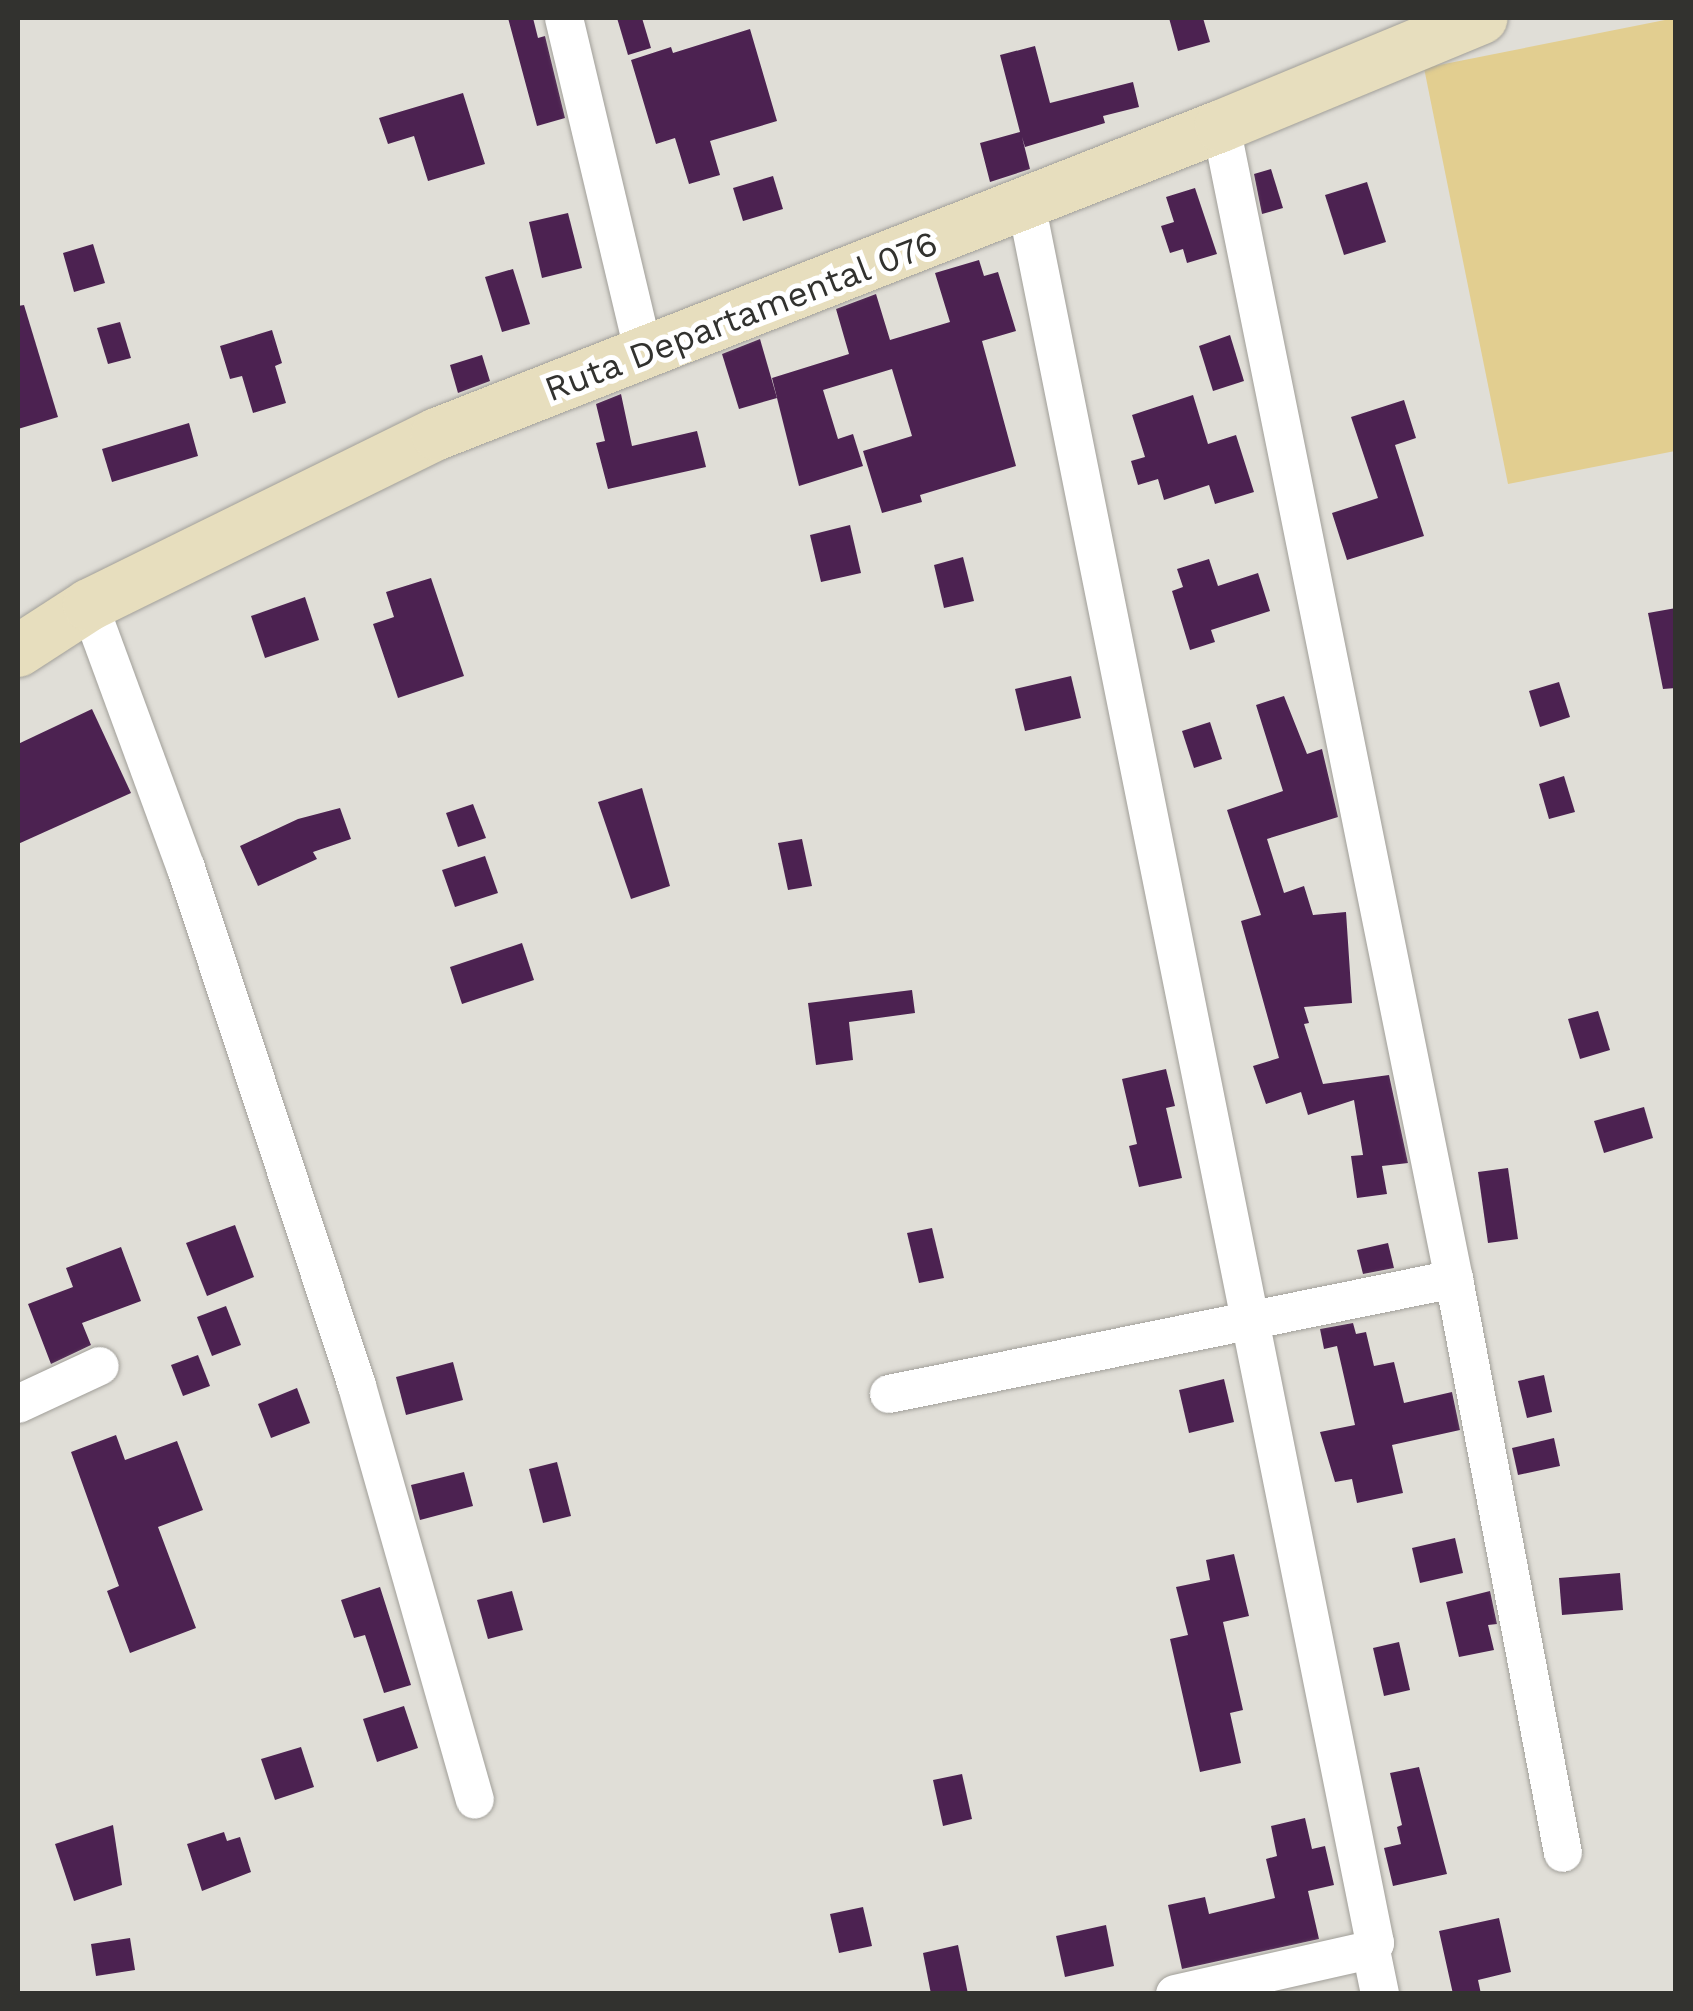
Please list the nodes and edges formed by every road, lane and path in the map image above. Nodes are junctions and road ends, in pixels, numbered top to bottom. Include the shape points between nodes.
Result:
1 (564, 18) edge
2 (1482, 18) edge
3 (1221, 126) junction
4 (1026, 203) junction
5 (644, 354) junction
6 (88, 605) junction
7 (18, 650) edge
8 (1454, 1279) junction
9 (1250, 1320) junction
10 (100, 1366) dead end
11 (889, 1394) dead end
12 (18, 1404) edge
13 (475, 1800) dead end
14 (1563, 1853) dead end
15 (1371, 1950) junction
16 (1175, 1994) edge
17 (1380, 1994) edge

1 - 5 street
2 - 3 main road, Ruta Departamental 076
3 - 4 main road, Ruta Departamental 076
3 - 8 street
4 - 5 main road, Ruta Departamental 076
4 - 9 street
5 - 6 main road, Ruta Departamental 076 via 437,434
6 - 7 main road, Ruta Departamental 076
6 - 13 street via 186,868 357,1386
8 - 9 street
8 - 14 street
9 - 11 street
9 - 15 street via 1375,1942
10 - 12 street
15 - 16 street
15 - 17 street

